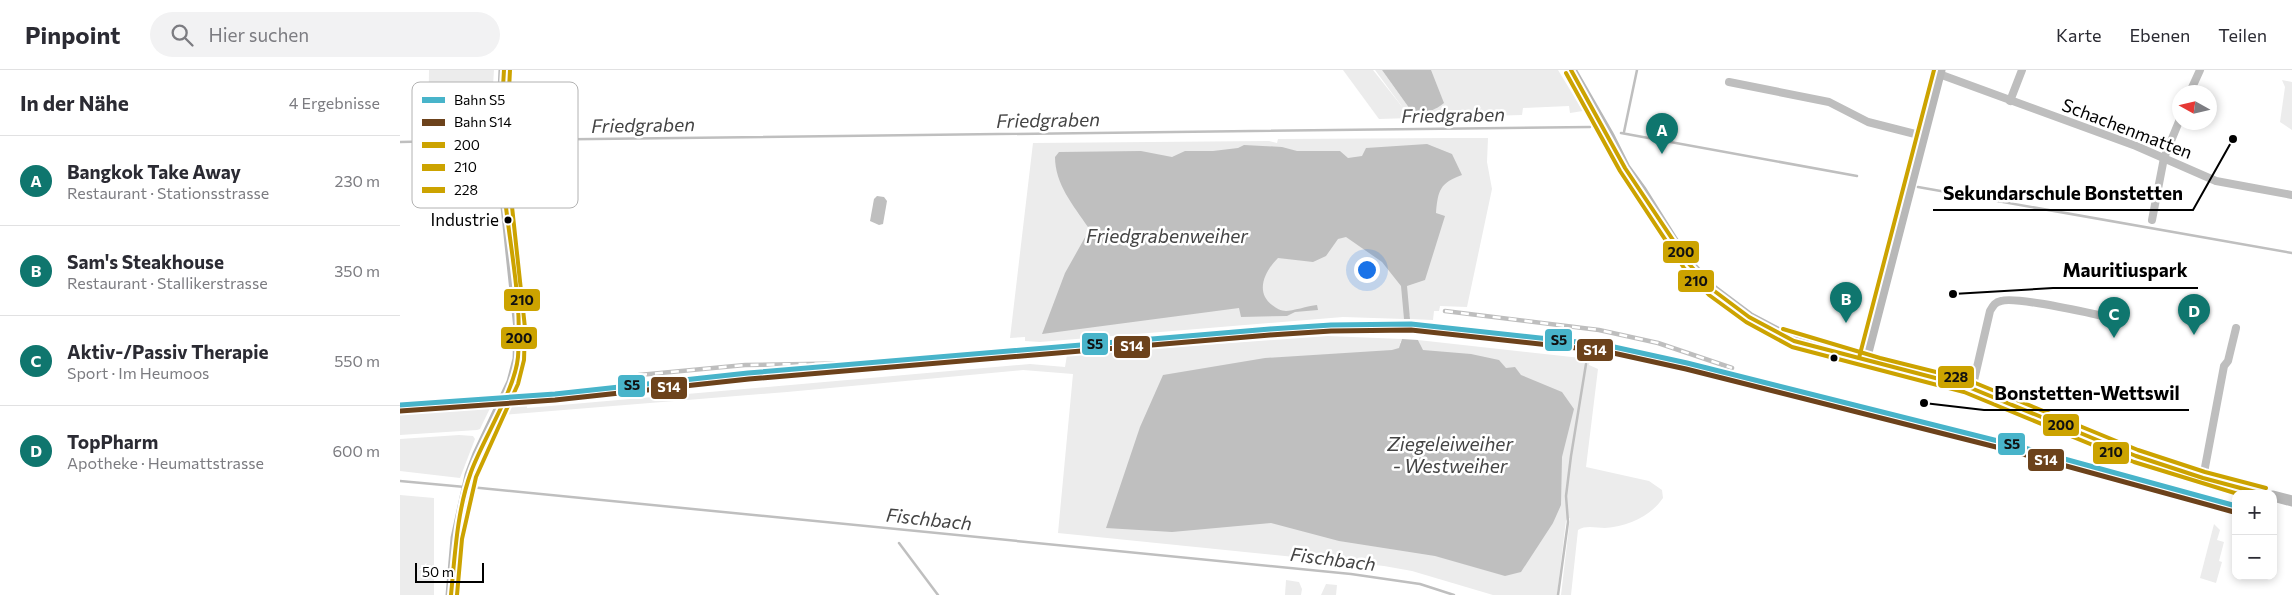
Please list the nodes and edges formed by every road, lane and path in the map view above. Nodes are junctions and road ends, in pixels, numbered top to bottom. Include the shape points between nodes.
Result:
1 (1571, 70) edge
2 (2022, 70) edge
3 (2200, 70) edge
4 (1939, 71) edge
5 (1729, 82) dead end
6 (2193, 85) edge
7 (2010, 101) junction
8 (2175, 130) edge
9 (1923, 136) junction
10 (2164, 158) junction
11 (2292, 195) edge
12 (506, 208) edge
13 (2152, 220) dead end
14 (2108, 317) dead end
15 (2236, 328) dead end
16 (1866, 360) junction
17 (1972, 388) junction
18 (2203, 478) junction
19 (2249, 490) edge
20 (2277, 497) edge
21 (2292, 501) edge
22 (451, 595) edge

1 - 16 main road via 1625,168 1689,264 1713,290 1749,317 1794,341
2 - 7 street
3 - 6 street
4 - 7 street, Schachenmatten
4 - 9 main road
5 - 9 street via 1830,102 1868,122
7 - 10 street, Schachenmatten
8 - 10 street
9 - 16 main road
10 - 11 street, Schachenmatten via 2216,182
10 - 13 street
12 - 22 main road via 519,350 512,382 469,478 456,538
14 - 17 street via 2017,301 1994,304
15 - 18 street via 2224,366
16 - 17 main road
17 - 18 main road via 2128,453
18 - 19 main road
20 - 21 main road

